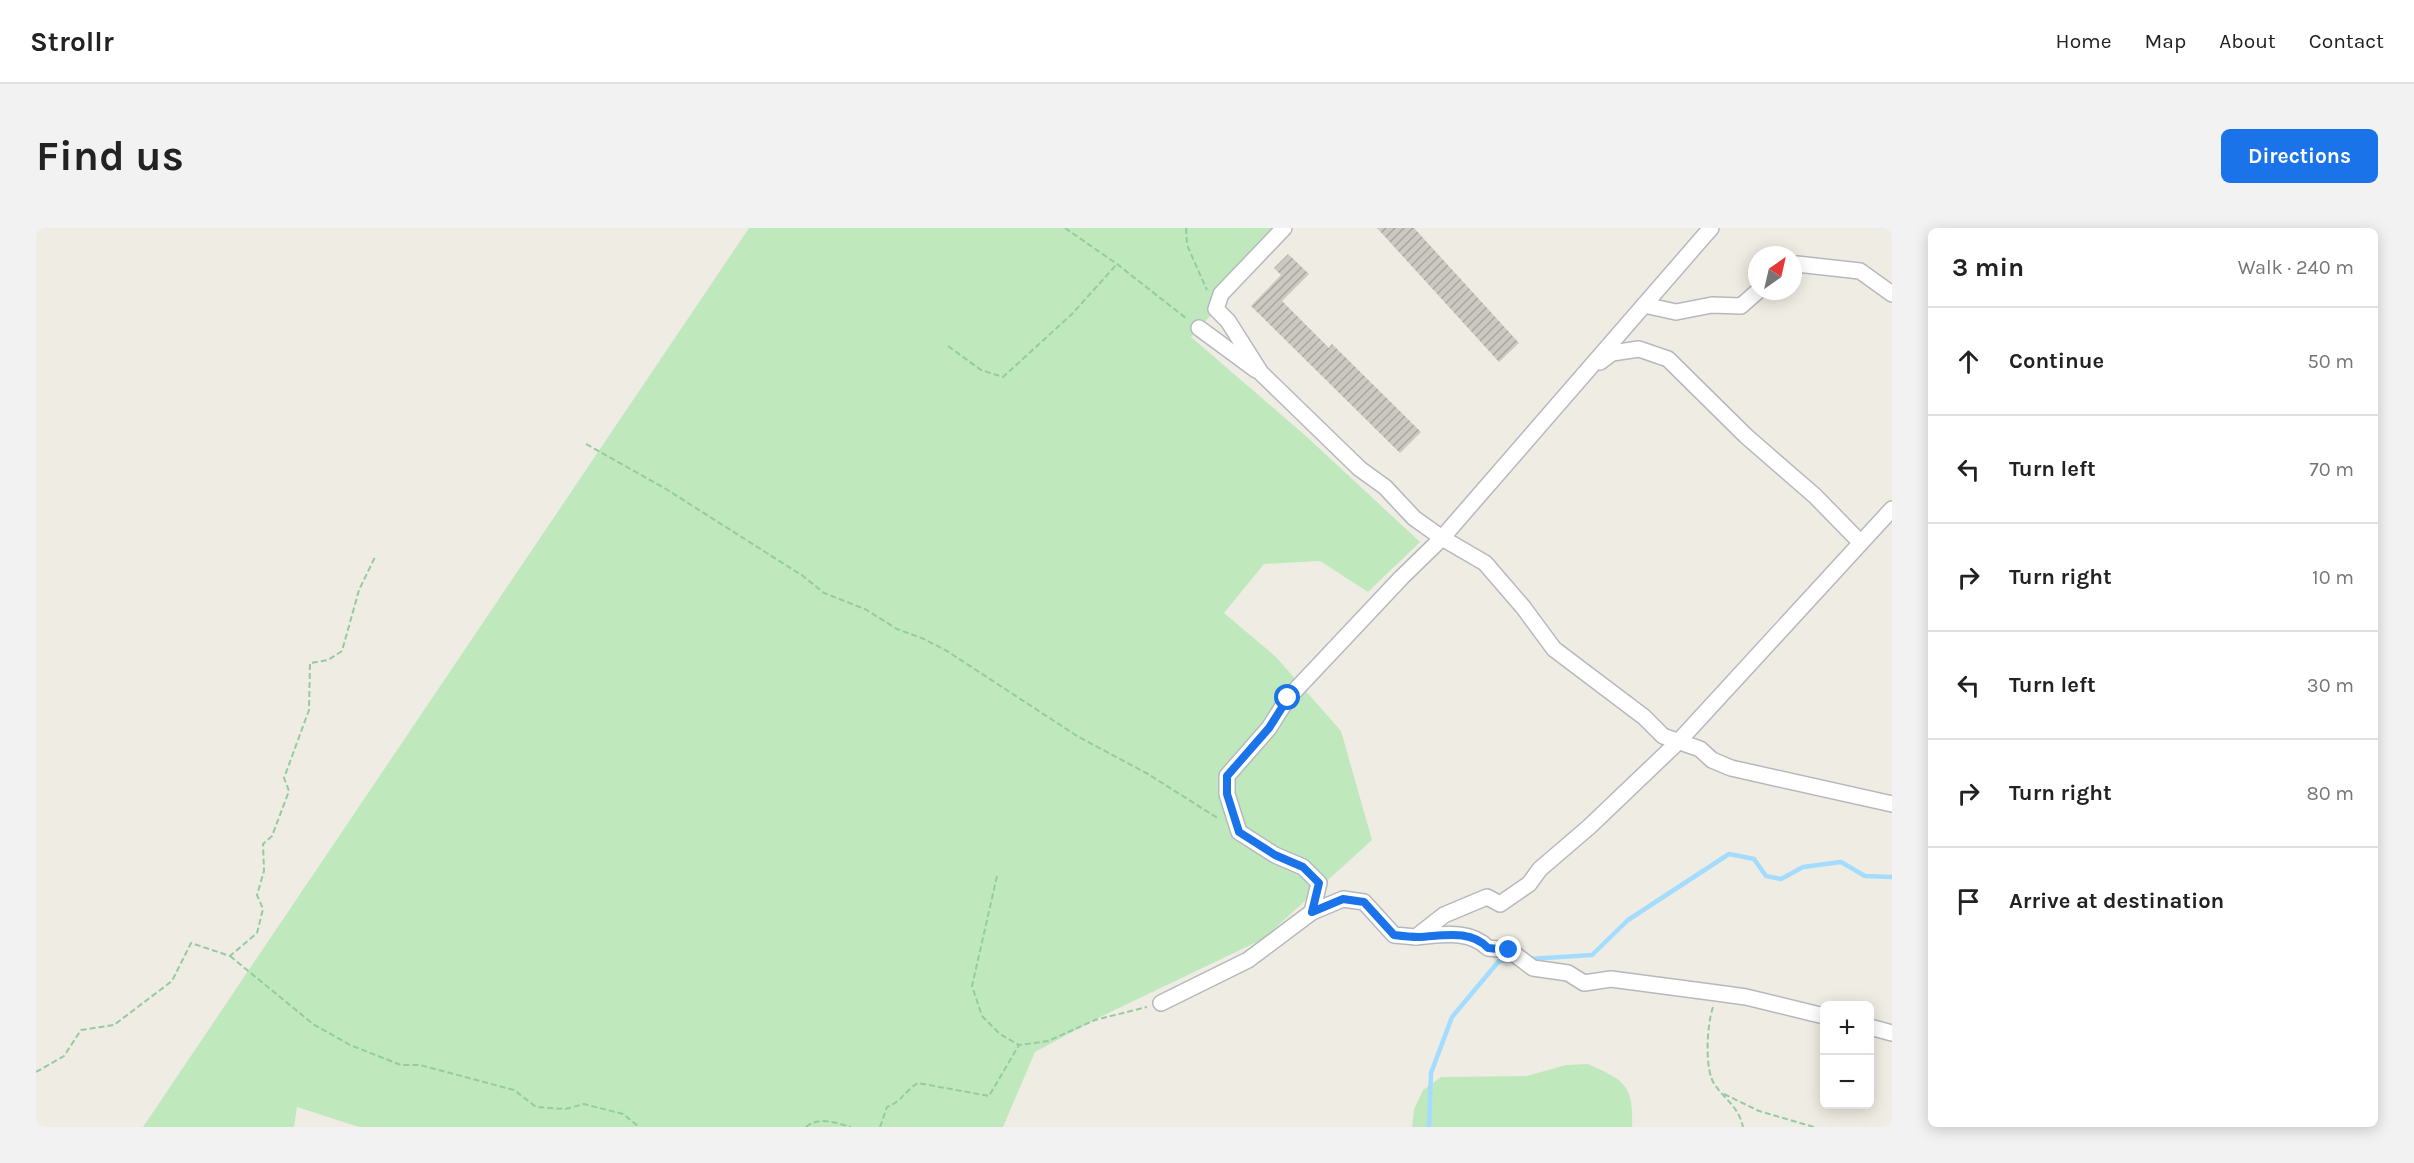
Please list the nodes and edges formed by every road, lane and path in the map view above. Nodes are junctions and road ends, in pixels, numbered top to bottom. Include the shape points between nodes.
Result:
1 (1065, 228) edge
2 (1186, 228) edge
3 (1284, 228) edge
4 (1711, 228) edge
5 (1117, 264) junction
6 (1802, 265) edge
7 (1892, 294) edge
8 (1748, 300) edge
9 (1644, 305) junction
10 (1216, 309) junction
11 (1199, 328) joint
12 (948, 346) dead end
13 (1588, 370) junction
14 (1261, 373) junction
15 (586, 444) dead end
16 (1892, 509) edge
17 (1442, 538) junction
18 (1860, 542) junction
19 (375, 558) dead end
20 (1678, 742) junction
21 (1892, 804) edge
22 (1239, 832) junction
23 (998, 876) dead end
24 (1312, 912) junction
25 (1416, 937) junction
26 (230, 956) junction
27 (1717, 993) junction
28 (1161, 1003) joint
29 (1820, 1015) edge
30 (1874, 1028) edge
31 (1892, 1033) edge
32 (1019, 1045) junction
33 (36, 1072) edge
34 (1722, 1093) junction
35 (639, 1127) edge
36 (806, 1127) edge
37 (851, 1127) edge
38 (880, 1127) edge
39 (1743, 1127) edge
40 (1814, 1127) edge

1 - 5 path
2 - 10 path via 1186,245
3 - 10 street via 1221,294
4 - 9 street
5 - 11 path
5 - 12 path via 1072,314 1003,377 981,370
6 - 7 street via 1860,271
8 - 9 street via 1741,306 1712,305 1676,312
9 - 13 street
10 - 14 street
11 - 14 street
13 - 17 street
13 - 18 street via 1612,353 1639,349 1668,359
14 - 17 street via 1360,470
15 - 22 path via 666,489 824,593 865,609 897,629 947,651 1077,736 1148,774
16 - 18 street
17 - 20 street via 1485,563 1554,649 1663,736
17 - 22 street via 1288,698 1269,728 1227,776 1227,794
18 - 20 street
19 - 26 path via 359,590 342,651 328,660 310,663 309,710 284,778 289,791 272,836 263,844 264,871 256,895 263,909 257,933
20 - 21 street via 1700,749 1712,760 1731,768
20 - 25 street via 1540,869 1529,884 1500,903 1487,897 1444,915
22 - 24 street via 1303,867 1319,883
23 - 32 path via 972,986 982,1016 1000,1034
24 - 25 street via 1343,899 1364,902 1394,935
24 - 28 street via 1248,960
25 - 27 street via 1455,934 1480,940 1488,948 1509,950 1533,968 1568,973 1584,983 1611,979
26 - 33 path via 192,943 172,981 114,1025 81,1030 64,1056
26 - 35 path via 313,1024 350,1045 401,1065 420,1065 514,1090 536,1107 565,1109 584,1104 623,1114
27 - 29 street
27 - 34 path via 1709,1019 1708,1053 1713,1083
28 - 32 path via 1095,1020 1048,1041
30 - 31 street
32 - 38 path via 989,1096 918,1083 898,1103 887,1107
34 - 39 path via 1739,1112
34 - 40 path via 1759,1111
36 - 37 path via 825,1121

